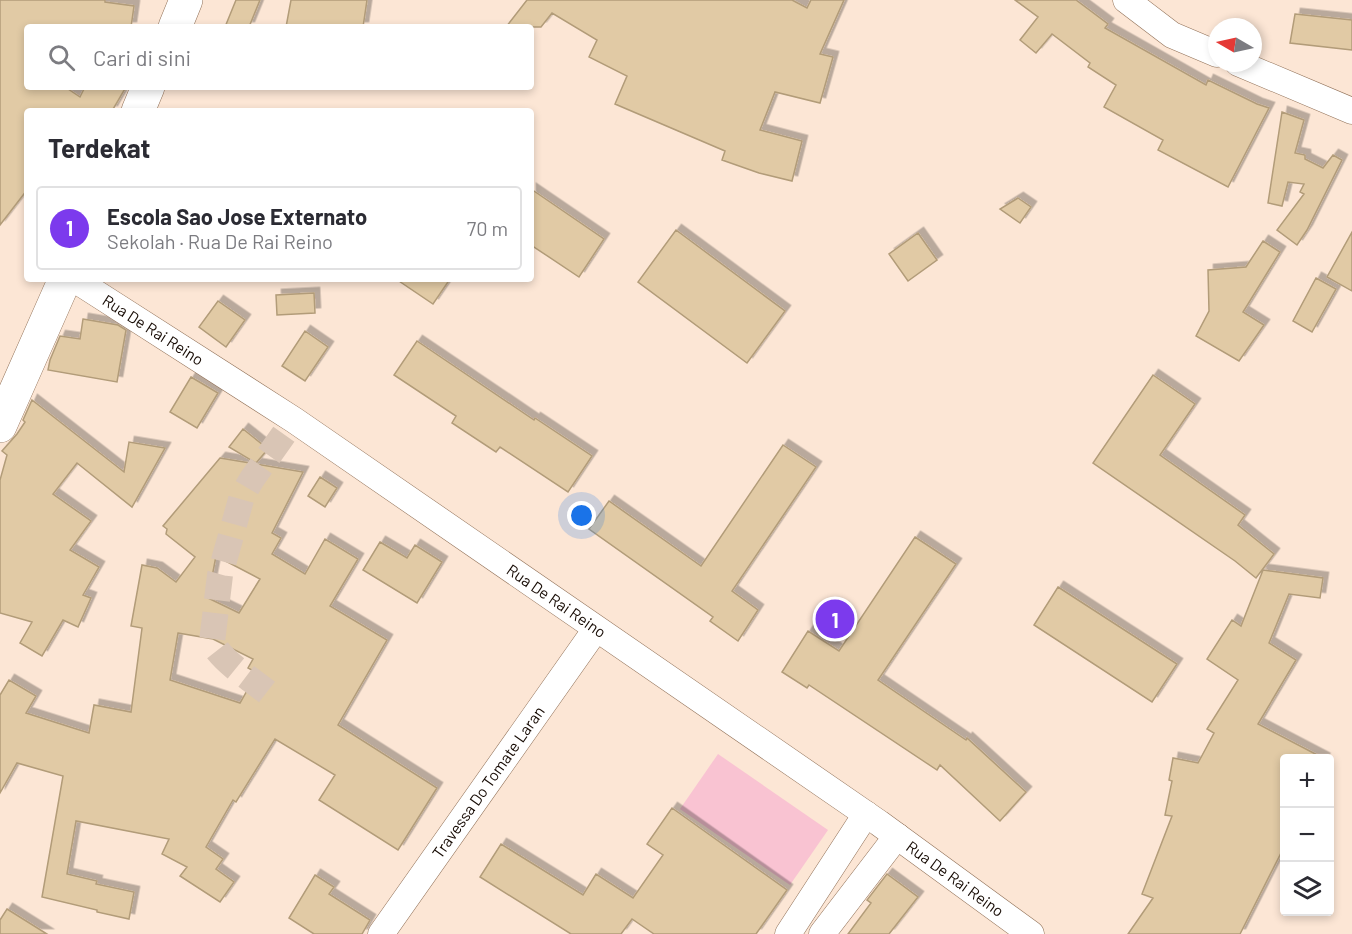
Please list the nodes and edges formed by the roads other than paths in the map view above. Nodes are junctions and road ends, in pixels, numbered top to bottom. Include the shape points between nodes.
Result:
1 (186, 0) edge
2 (1126, 0) edge
3 (176, 24) edge
4 (1208, 50) edge
5 (1259, 72) edge
6 (147, 90) edge
7 (139, 108) edge
8 (1352, 111) edge
9 (64, 282) edge
10 (79, 282) edge
11 (0, 426) edge
12 (596, 629) junction
13 (866, 814) junction
14 (897, 836) junction
15 (381, 934) edge
16 (788, 934) edge
17 (822, 934) edge
18 (1031, 934) edge

1 - 3 street
2 - 4 street via 1172,35
5 - 8 street
6 - 7 street
9 - 11 street
10 - 12 street, Rua De Rai Reino via 294,420
12 - 13 street, Rua De Rai Reino
12 - 15 street, Travessa Do Tomate Laran
13 - 14 street, Rua De Rai Reino
13 - 16 street
14 - 17 street
14 - 18 street, Rua De Rai Reino

